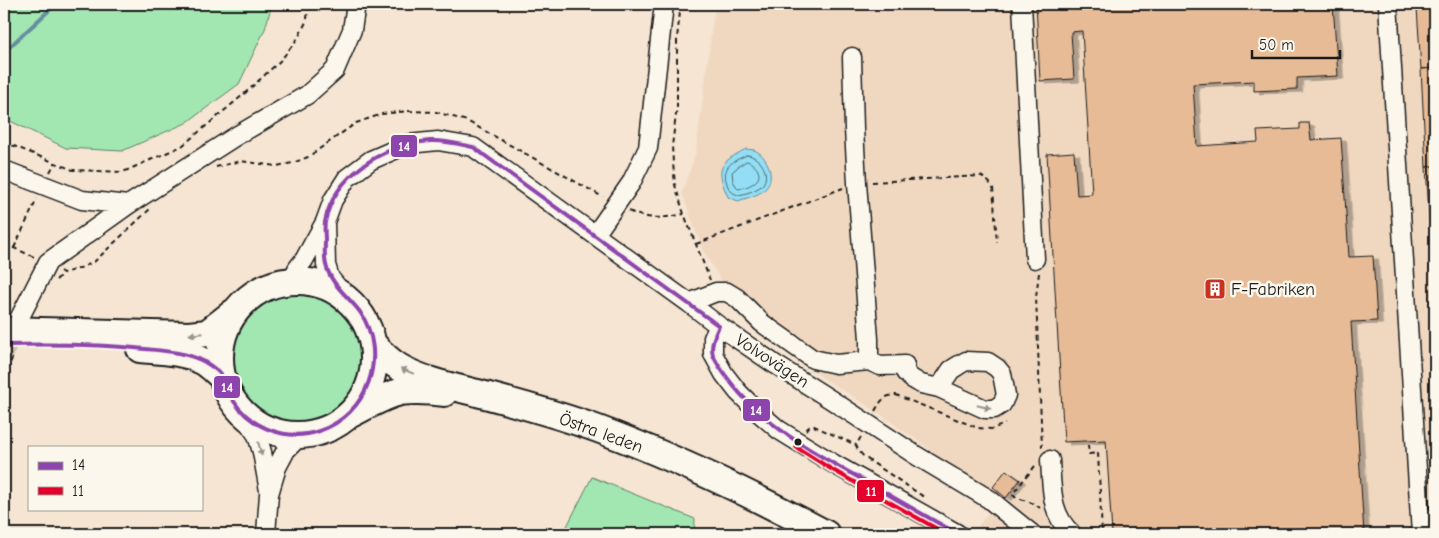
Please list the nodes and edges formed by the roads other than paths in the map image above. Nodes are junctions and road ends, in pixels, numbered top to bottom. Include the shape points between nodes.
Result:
1 (356, 4) edge
2 (664, 4) edge
3 (1022, 4) edge
4 (1388, 4) edge
5 (852, 57) dead end
6 (4, 170) edge
7 (128, 205) junction
8 (325, 222) junction
9 (595, 235) junction
10 (1038, 264) road end
11 (298, 280) junction
12 (347, 299) junction
13 (689, 303) junction
14 (236, 310) junction
15 (12, 324) edge
16 (719, 326) junction
17 (869, 338) junction
18 (373, 344) junction
19 (9, 350) edge
20 (813, 360) junction
21 (869, 361) junction
22 (222, 377) junction
23 (939, 388) dead end
24 (238, 408) junction
25 (349, 415) junction
26 (301, 435) junction
27 (1043, 458) road end
28 (269, 494) junction
29 (1425, 524) edge
30 (266, 534) edge
31 (811, 534) edge
32 (826, 534) edge
33 (958, 534) edge
34 (1032, 534) edge
35 (1072, 534) edge

1 - 7 street via 352,30 335,70 307,95
2 - 9 street via 648,148 631,183
3 - 10 street
4 - 29 street
5 - 17 street via 857,183
6 - 7 street via 82,200
7 - 15 street via 48,262
8 - 9 street, Volvovägen via 333,200 347,178 371,160 408,144 438,141 473,147
8 - 11 street via 296,269
8 - 12 street via 326,265 330,278
9 - 13 street, Volvovägen
11 - 12 highway via 332,289
11 - 14 highway via 264,288
12 - 18 highway via 359,312
13 - 16 street, Volvovägen
13 - 20 street via 716,292 727,292 762,323
14 -> 15 highway via 207,333 189,335
14 - 22 highway via 221,342
16 - 33 street via 713,338 713,354 724,374 758,412 779,430 834,464
16 - 34 street, Volvovägen via 917,456 989,499
17 - 20 street via 858,348
17 - 21 street
18 - 25 highway via 374,364 370,383 362,400
32 -> 18 highway, Östra leden via 713,477 596,428 406,371 393,364
19 - 22 highway via 104,346 172,353 200,360
20 - 21 street via 836,364
21 - 23 street via 880,366 905,365 905,372 910,378
22 - 24 highway
24 - 26 highway via 267,429
24 -> 28 street via 257,435
25 - 26 highway via 319,432
25 - 31 highway, Östra leden via 401,392 453,394 493,404 628,449 686,473
26 - 28 street via 280,459
27 - 35 street via 1057,515
28 - 30 street

